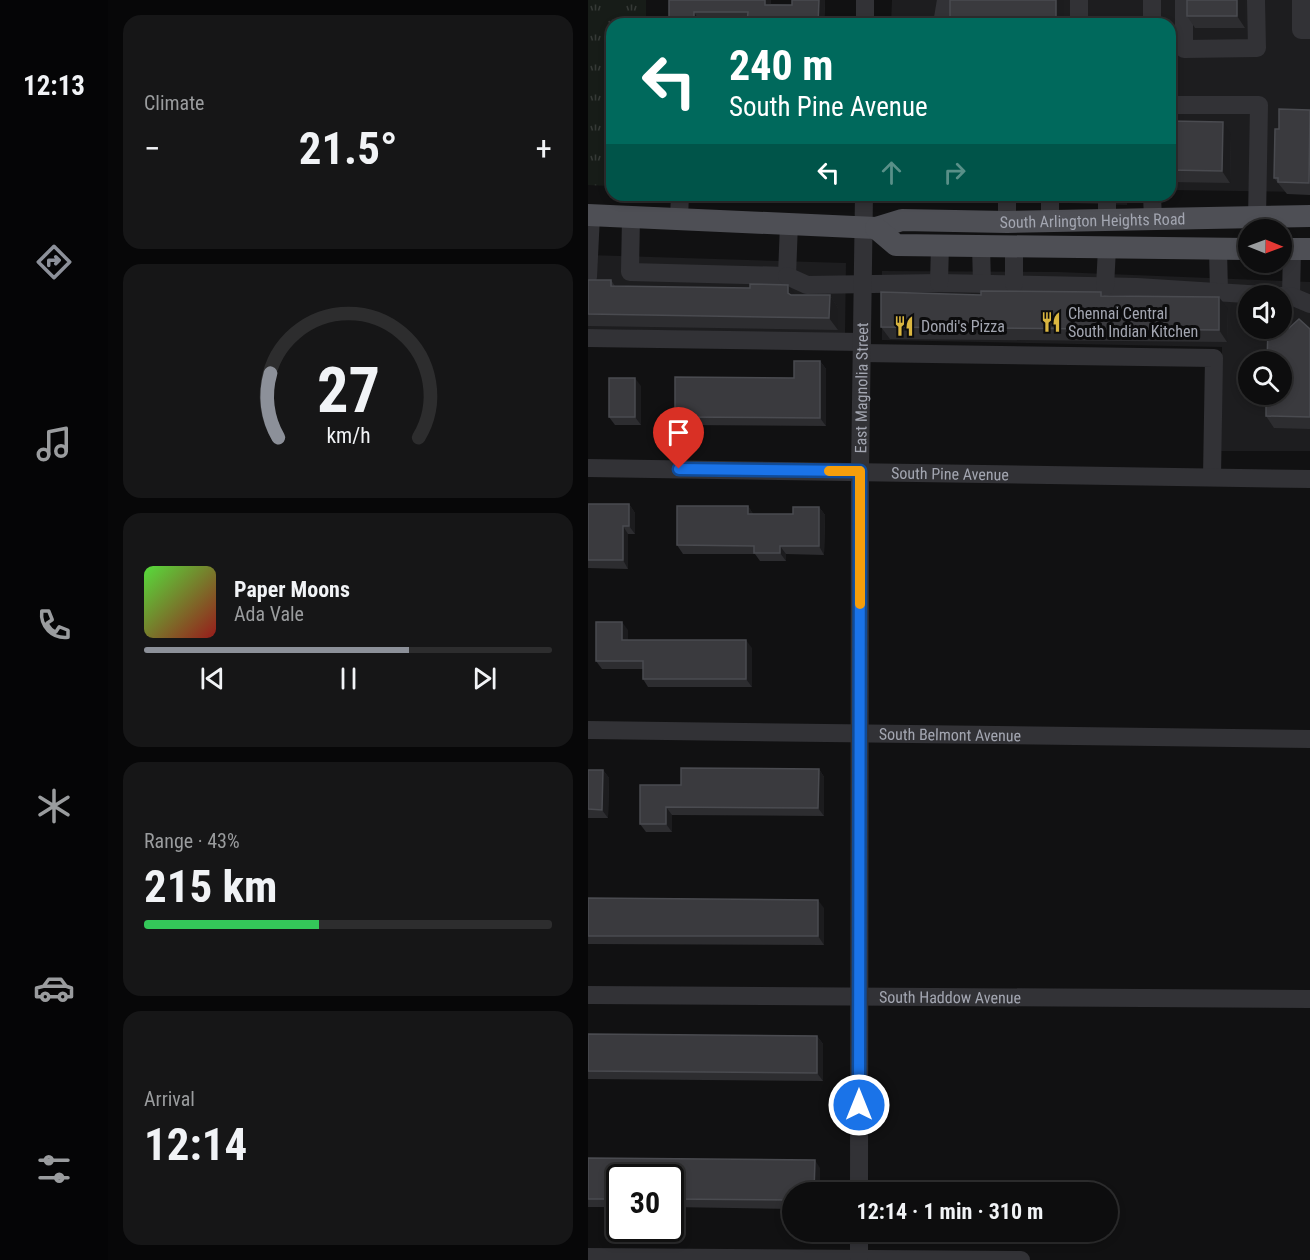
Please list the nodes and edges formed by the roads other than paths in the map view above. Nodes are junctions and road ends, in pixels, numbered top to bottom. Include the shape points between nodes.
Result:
1 (865, 0) edge
2 (946, 0) edge
3 (1079, 0) edge
4 (1152, 0) edge
5 (1184, 0) edge
6 (1256, 0) edge
7 (1301, 0) edge
8 (865, 18) edge
9 (943, 18) edge
10 (1079, 18) edge
11 (1152, 18) edge
12 (1305, 30) edge
13 (1176, 105) edge
14 (680, 201) edge
15 (865, 201) edge
16 (1007, 201) edge
17 (1050, 201) edge
18 (1107, 201) edge
19 (1152, 201) edge
20 (590, 215) edge
21 (1310, 216) edge
22 (631, 217) junction
23 (679, 218) junction
24 (1238, 219) edge
25 (1257, 219) joint
26 (1107, 220) junction
27 (1153, 220) junction
28 (1050, 221) junction
29 (789, 222) junction
30 (1007, 222) junction
31 (870, 228) junction
32 (940, 245) junction
33 (981, 245) junction
34 (1014, 245) junction
35 (1107, 248) junction
36 (1218, 249) junction
37 (1238, 249) edge
38 (1294, 249) edge
39 (787, 276) junction
40 (588, 277) edge
41 (939, 283) junction
42 (982, 284) junction
43 (863, 285) junction
44 (1014, 285) junction
45 (1286, 285) edge
46 (1104, 287) junction
47 (1218, 292) junction
48 (1238, 293) edge
49 (1292, 298) edge
50 (1310, 304) edge
51 (588, 338) edge
52 (862, 348) junction
53 (588, 468) edge
54 (860, 471) junction
55 (1212, 476) junction
56 (1310, 479) edge
57 (588, 730) edge
58 (859, 732) junction
59 (1310, 739) edge
60 (588, 995) edge
61 (859, 995) junction
62 (1310, 999) edge
63 (859, 1182) edge
64 (859, 1242) edge
65 (588, 1257) edge
66 (859, 1258) junction
67 (1021, 1260) edge

1 - 8 street
2 - 9 street
3 - 10 street
4 - 11 street
5 - 6 street via 1184,50 1257,48
7 - 12 street
13 - 25 street via 1259,105
14 - 23 street
15 - 31 street, East Magnolia Street
16 - 30 street
17 - 28 street
18 - 26 street
19 - 27 street
20 - 22 main road, South Arlington Heights Road
20 - 40 street
21 - 25 main road, South Arlington Heights Road
22 - 23 main road, South Arlington Heights Road
22 - 39 street via 630,272
23 - 29 main road, South Arlington Heights Road
24 - 27 main road, South Arlington Heights Road
26 - 27 main road, South Arlington Heights Road
26 - 28 main road, South Arlington Heights Road
28 - 30 main road, South Arlington Heights Road
29 - 31 main road, South Arlington Heights Road
29 - 39 street
30 - 31 main road, South Arlington Heights Road via 902,219
31 - 32 main road, South Arlington Heights Road via 896,245
31 - 43 street, East Magnolia Street
32 - 33 main road, South Arlington Heights Road
32 - 41 street
33 - 34 main road, South Arlington Heights Road
33 - 42 street
34 - 35 main road, South Arlington Heights Road
34 - 44 street
35 - 36 main road, South Arlington Heights Road
35 - 46 street
36 - 37 main road, South Arlington Heights Road
36 - 47 street
38 - 45 street
39 - 43 street via 807,285
41 - 42 street
41 - 43 street via 889,281
42 - 44 street
43 - 52 street, East Magnolia Street
44 - 46 street
46 - 47 street
47 - 48 street
49 - 50 street
51 - 52 street
52 - 54 street, East Magnolia Street
52 - 55 street via 1214,358
53 - 54 street, South Pine Avenue
54 - 55 street, South Pine Avenue
54 - 58 street, East Magnolia Street
55 - 56 street, South Pine Avenue
57 - 58 street, South Belmont Avenue
58 - 59 street, South Belmont Avenue
58 - 61 street, East Magnolia Street
60 - 61 street, South Haddow Avenue
61 - 62 street, South Haddow Avenue
61 - 63 street, East Magnolia Street
64 - 66 street
65 - 66 street
66 - 67 street

